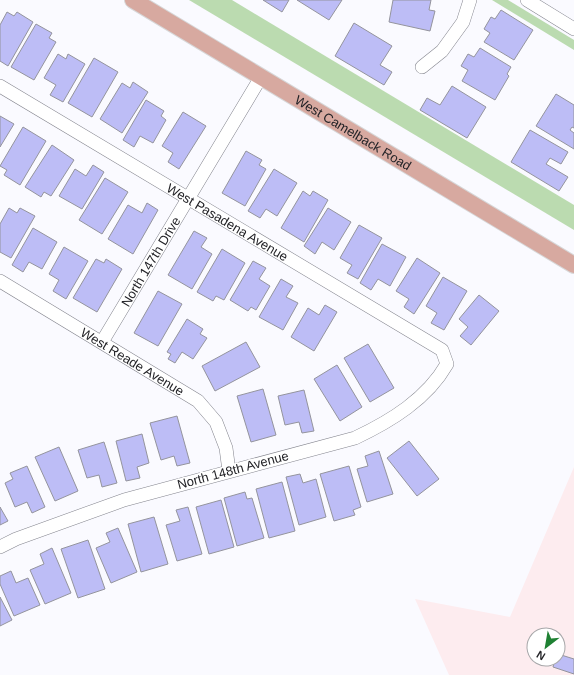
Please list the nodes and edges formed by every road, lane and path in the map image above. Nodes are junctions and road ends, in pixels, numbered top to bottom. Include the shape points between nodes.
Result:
1 (133, 0) edge
2 (470, 0) edge
3 (527, 0) edge
4 (574, 28) edge
5 (422, 66) dead end
6 (261, 77) junction
7 (0, 86) edge
8 (188, 199) junction
9 (574, 265) edge
10 (0, 281) edge
11 (102, 342) junction
12 (447, 364) joint
13 (229, 471) junction
14 (0, 547) edge

1 - 6 main road, West Camelback Road
2 - 5 street via 463,22 442,51
3 - 4 street
6 - 8 street, North 147th Drive
6 - 9 main road, West Camelback Road
7 - 8 street, West Pasadena Avenue
8 - 11 street, North 147th Drive
8 - 12 street, West Pasadena Avenue via 442,350
10 - 11 street, West Reade Avenue
11 - 13 street, West Reade Avenue via 198,401 216,422 226,448
12 - 13 street, North 148th Avenue via 438,378 412,404 382,425 362,435 330,446
13 - 14 street, North 148th Avenue via 124,500

